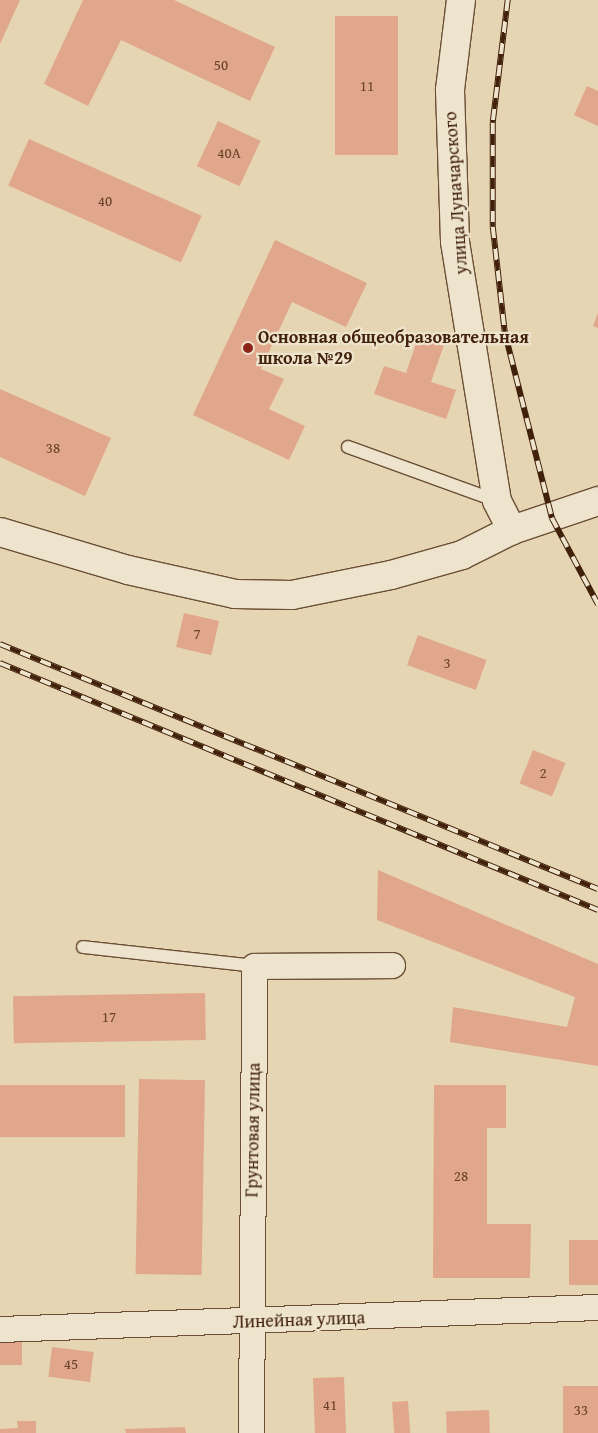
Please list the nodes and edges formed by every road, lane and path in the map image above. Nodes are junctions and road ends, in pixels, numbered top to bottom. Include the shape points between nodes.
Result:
1 (461, 0) edge
2 (348, 447) dead end
3 (497, 501) junction
4 (598, 501) edge
5 (512, 530) junction
6 (0, 532) edge
7 (83, 947) dead end
8 (392, 965) dead end
9 (254, 966) junction
10 (598, 1307) edge
11 (251, 1322) junction
12 (0, 1329) edge
13 (251, 1433) edge

1 - 3 main road, улица Луначарского via 450,90 455,242
2 - 3 lane
3 - 5 main road, улица Луначарского
4 - 5 main road
5 - 6 main road via 462,555 390,575 292,595 234,594 128,570
7 - 9 lane
8 - 9 street
9 - 11 street, Грунтовая улица
10 - 11 street, Линейная улица
11 - 12 street, Линейная улица
11 - 13 street, Грунтовая улица

